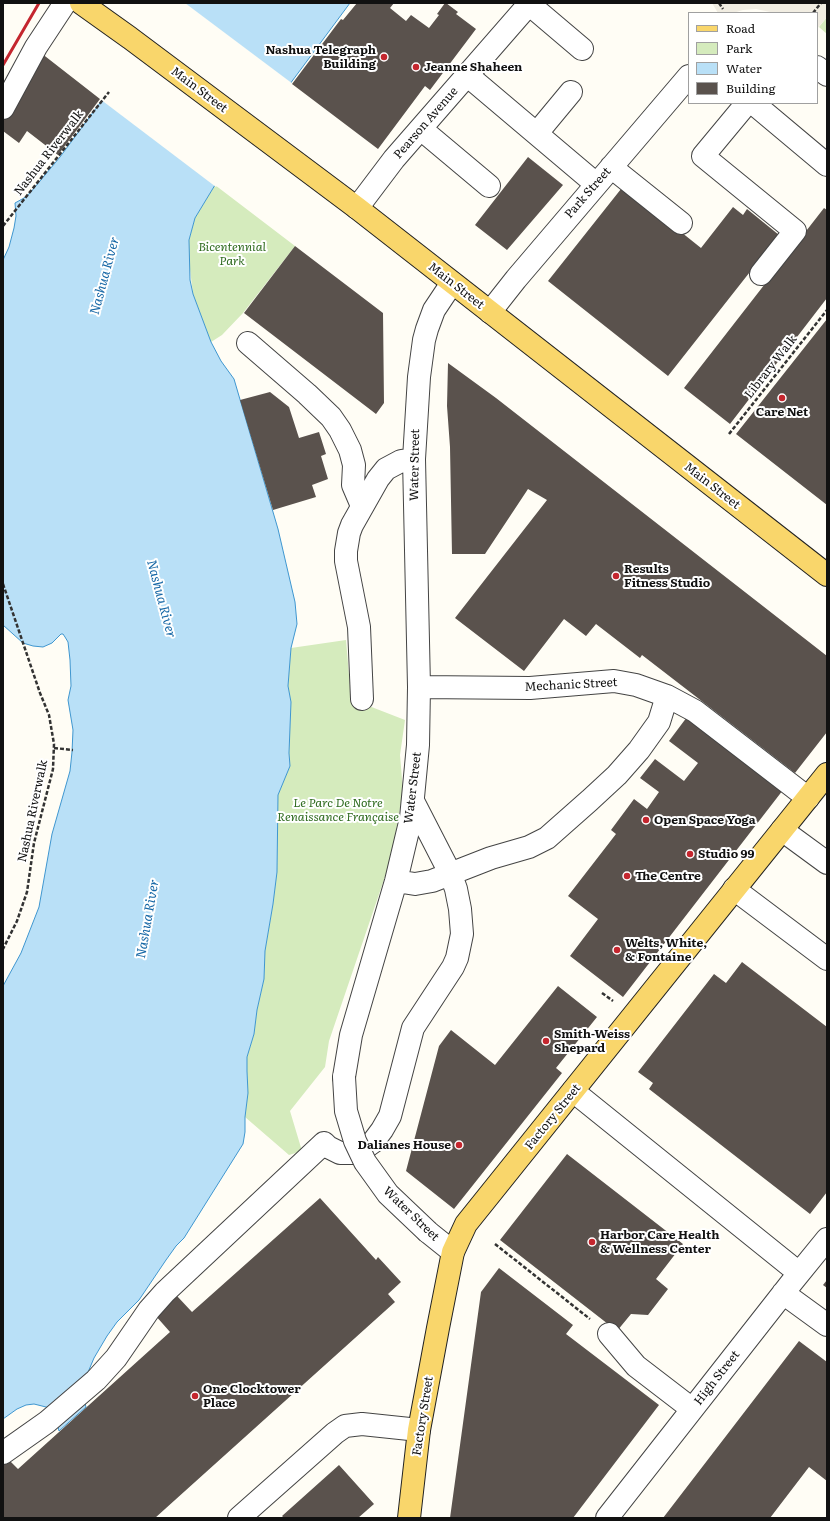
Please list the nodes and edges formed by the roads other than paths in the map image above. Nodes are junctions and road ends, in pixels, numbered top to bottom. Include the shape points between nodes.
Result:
1 (65, 3) edge
2 (81, 3) edge
3 (530, 3) edge
4 (582, 49) dead end
5 (818, 68) edge
6 (467, 75) junction
7 (827, 76) edge
8 (688, 77) edge
9 (571, 92) dead end
10 (746, 104) edge
11 (754, 104) edge
12 (3, 108) edge
13 (421, 129) junction
14 (537, 133) junction
15 (827, 165) edge
16 (611, 167) junction
17 (596, 184) junction
18 (489, 186) dead end
19 (357, 208) junction
20 (681, 223) dead end
21 (761, 274) dead end
22 (452, 283) junction
23 (490, 312) junction
24 (248, 343) dead end
25 (414, 459) junction
26 (362, 506) junction
27 (827, 576) edge
28 (419, 687) junction
29 (667, 696) junction
30 (362, 699) dead end
31 (827, 774) edge
32 (808, 798) junction
33 (413, 801) junction
34 (782, 830) junction
35 (827, 863) edge
36 (451, 875) junction
37 (396, 881) junction
38 (734, 890) junction
39 (827, 958) edge
40 (573, 1091) junction
41 (827, 1239) edge
42 (453, 1252) junction
43 (799, 1273) junction
44 (783, 1292) junction
45 (827, 1325) edge
46 (609, 1334) road end
47 (692, 1409) junction
48 (419, 1430) junction
49 (3, 1453) edge
50 (239, 1518) edge
51 (409, 1518) edge
52 (607, 1518) edge

1 - 12 street via 36,47
2 - 19 main road, Main Street
3 - 4 street
3 - 6 street, Pearson Avenue
5 - 7 street
6 - 13 street, Pearson Avenue
6 - 14 street
8 - 16 street, Park Street
9 - 14 street
10 - 21 street via 702,156 795,231
11 - 15 street
13 - 18 street
13 - 19 street, Pearson Avenue via 394,159
14 - 17 street
16 - 17 street, Park Street
16 - 20 street
17 - 23 street, Park Street
19 - 22 main road, Main Street
22 - 23 main road, Main Street
22 - 25 street, Water Street via 434,310 424,336
23 - 27 main road, Main Street
24 - 26 street via 331,417 340,430 354,465 353,485
25 - 26 street via 401,461 386,468
25 - 28 street, Water Street
26 - 30 street via 352,525 346,551 359,627
28 - 29 street, Mechanic Street via 530,688 614,681 636,685
28 - 33 street, Water Street via 418,745
29 - 32 street, Mechanic Street via 695,711
29 - 36 street via 658,722 639,750 617,775 556,830 529,847 491,858
31 - 32 main road, Factory Street
32 - 34 main road, Factory Street
33 - 36 street
33 - 37 street, Water Street via 406,844
34 - 35 street
34 - 38 main road, Factory Street
36 - 37 street via 432,882 415,884
36 - 49 street via 461,917 462,934 457,958 413,1028 390,1116 382,1130 369,1144 353,1153 340,1153 324,1143 159,1298 111,1365 47,1422
37 - 42 street, Water Street, bridge via 356,1014 347,1053 344,1076 346,1111 355,1142 365,1162 388,1194
38 - 39 street
38 - 40 main road, Factory Street
40 - 42 main road, Factory Street via 466,1224
40 - 43 street
41 - 43 street, High Street
42 - 48 main road, Factory Street
43 - 44 street, High Street
44 - 45 street
44 - 47 street, High Street
46 - 47 street via 636,1366
47 - 52 street, High Street
48 - 50 street via 362,1424 345,1426
48 - 51 main road, Factory Street

